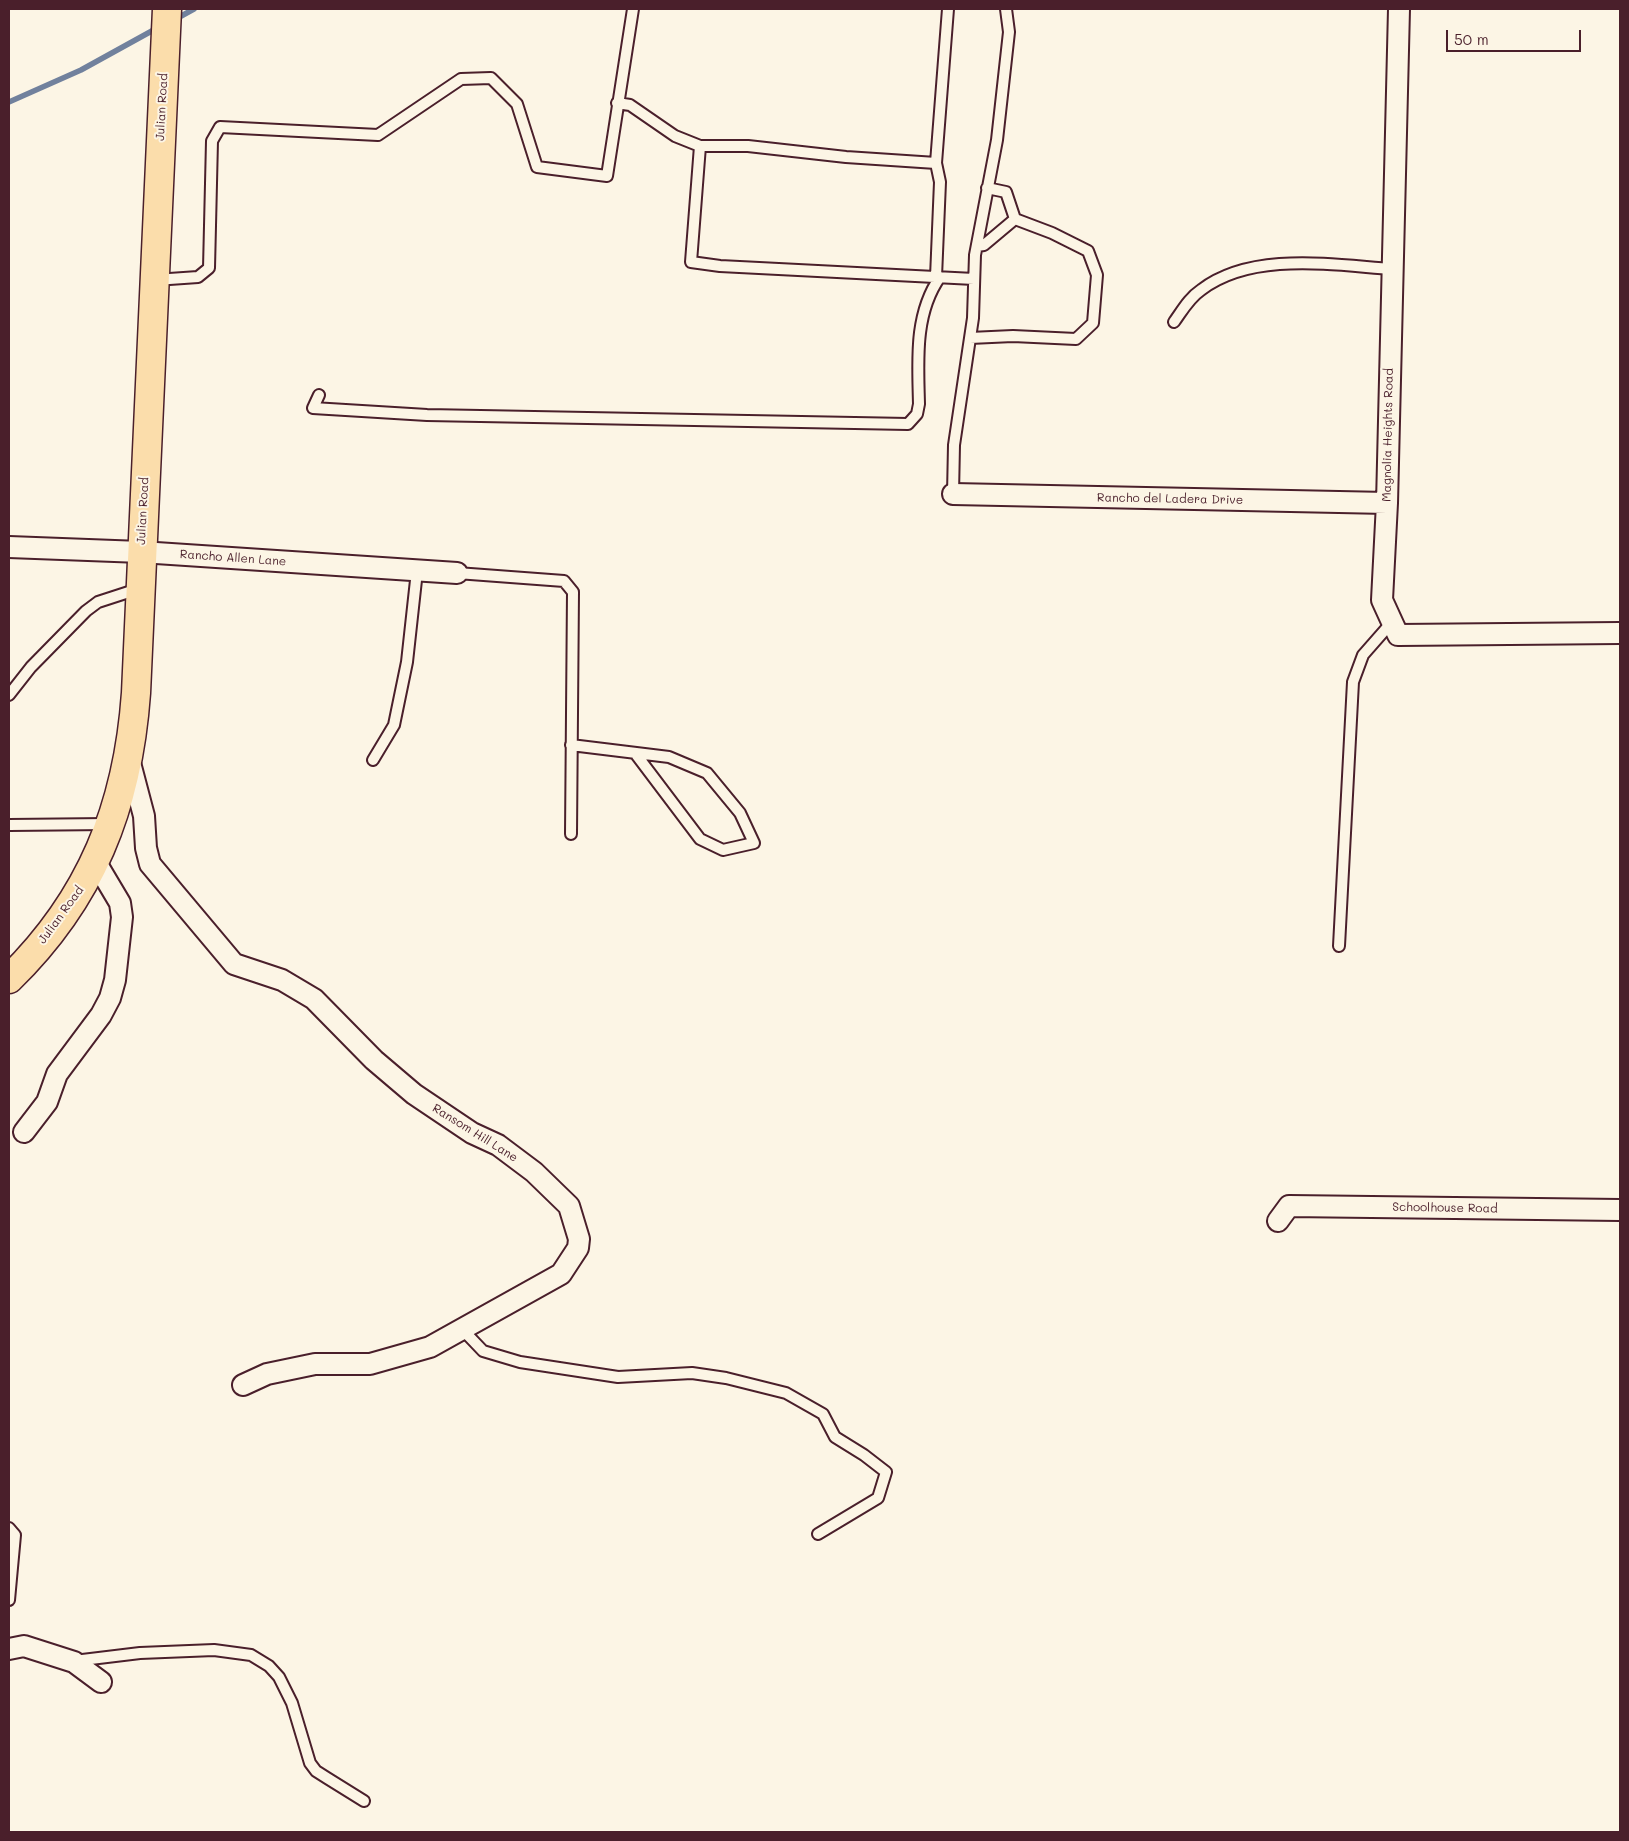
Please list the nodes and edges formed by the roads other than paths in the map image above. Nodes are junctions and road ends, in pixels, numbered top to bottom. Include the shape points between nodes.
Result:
1 (167, 9) edge
2 (633, 9) edge
3 (948, 9) edge
4 (1006, 9) edge
5 (1399, 9) edge
6 (617, 104) junction
7 (700, 146) junction
8 (936, 163) junction
9 (987, 188) junction
10 (1015, 219) junction
11 (977, 246) junction
12 (1392, 269) junction
13 (938, 277) junction
14 (974, 278) junction
15 (154, 280) junction
16 (1174, 322) dead end
17 (970, 338) junction
18 (319, 394) dead end
19 (953, 494) joint
20 (1387, 503) junction
21 (9, 547) edge
22 (141, 552) junction
23 (417, 571) junction
24 (458, 573) joint
25 (140, 589) junction
26 (1392, 622) junction
27 (1620, 633) edge
28 (9, 695) edge
29 (572, 745) junction
30 (635, 753) junction
31 (129, 759) junction
32 (373, 760) dead end
33 (111, 824) junction
34 (9, 825) edge
35 (571, 834) dead end
36 (95, 861) junction
37 (1339, 946) dead end
38 (9, 979) edge
39 (24, 1132) dead end
40 (1620, 1210) edge
41 (1278, 1221) dead end
42 (462, 1329) junction
43 (243, 1385) dead end
44 (9, 1528) edge
45 (818, 1534) dead end
46 (9, 1600) edge
47 (9, 1649) edge
48 (74, 1662) junction
49 (101, 1682) dead end
50 (364, 1801) dead end

1 - 15 main road, Julian Road
2 - 6 lane
3 - 8 lane
4 - 9 lane via 1009,32 997,140
5 - 12 street, Magnolia Heights Road
6 - 7 lane via 630,106 668,131
6 - 15 lane via 607,176 537,167 517,104 491,78 461,79 378,136 220,127 212,140 209,268 198,277
7 - 8 lane via 748,146
7 - 13 lane via 691,262
8 - 13 lane via 940,182
9 - 10 lane via 1006,192
9 - 11 lane
10 - 11 lane via 984,245
10 - 17 lane via 1088,251 1097,275 1093,323 1076,338
11 - 14 lane
12 - 16 lane via 1303,263 1253,269 1224,277 1202,289 1190,299
12 - 20 street, Magnolia Heights Road
13 - 14 lane
13 - 18 lane via 930,291 920,326 919,404 917,414 908,424 427,415 313,408
14 - 17 lane
15 - 22 main road, Julian Road
17 - 19 lane via 954,445
19 - 20 street, Rancho del Ladera Drive
20 - 26 street, Magnolia Heights Road via 1382,600
21 - 22 street, Rancho Allen Lane
22 - 23 street, Rancho Allen Lane
22 - 25 main road, Julian Road
23 - 24 street, Rancho Allen Lane
23 - 32 lane via 407,662 394,725
24 - 29 lane via 564,581 573,592
25 - 28 lane via 98,602 86,611 31,667
25 - 31 main road, Julian Road via 136,693
26 - 27 street, Magnolia Heights Road via 1398,635
26 - 37 lane via 1363,655 1352,682
29 - 30 lane
29 - 35 lane
30 - 30 lane via 669,757 707,773 740,813 754,843 723,850 700,839
31 - 33 main road, Julian Road
31 - 42 street, Ransom Hill Lane via 144,816 150,864 234,964 282,980 314,999 374,1060 414,1094 520,1161 569,1206 579,1238 578,1248 561,1274
33 - 34 lane
33 - 36 main road, Julian Road
36 - 38 main road, Julian Road via 57,924
36 - 39 street via 116,896 122,917 115,980 101,1015 57,1074 47,1102
40 - 41 street, Schoolhouse Road via 1289,1206
42 - 43 street, Ransom Hill Lane via 430,1347 370,1364 316,1364 267,1374
42 - 45 lane via 483,1351 520,1362 618,1377 692,1373 726,1378 786,1394 823,1414 835,1438 886,1472 878,1498
44 - 46 lane via 15,1535
47 - 48 street via 24,1646
48 - 49 street
48 - 50 lane via 214,1650 240,1652 258,1658 269,1666 286,1691 316,1771

